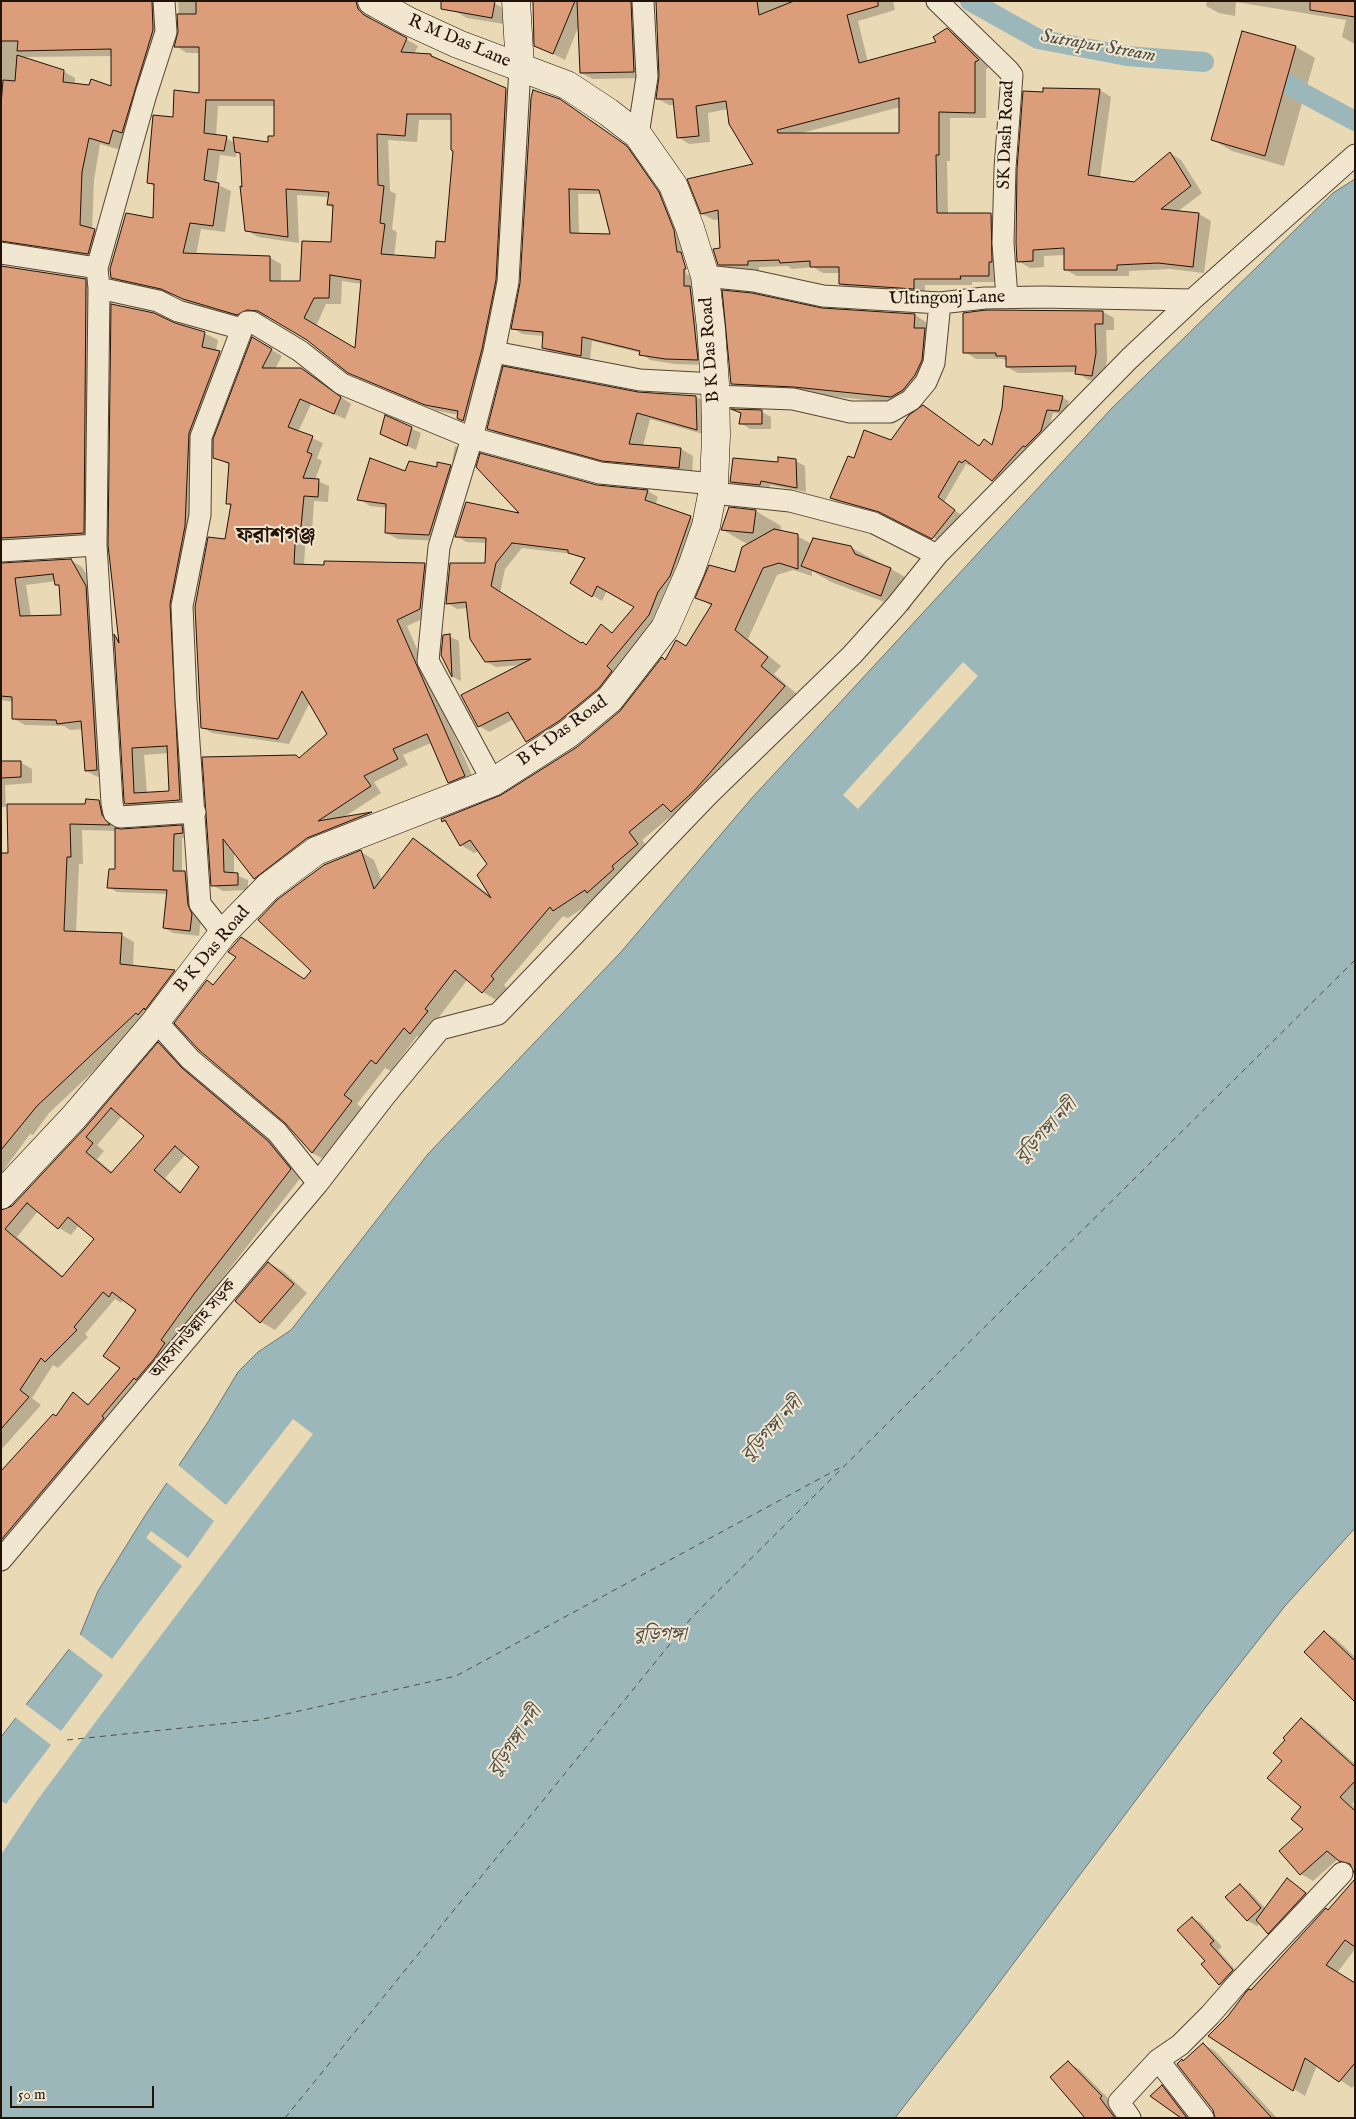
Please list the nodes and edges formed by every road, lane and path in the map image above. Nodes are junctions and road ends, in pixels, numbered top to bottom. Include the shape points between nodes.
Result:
1 (164, 1) edge
2 (372, 1) edge
3 (516, 1) edge
4 (643, 1) edge
5 (937, 1) edge
6 (520, 67) junction
7 (638, 134) junction
8 (1355, 155) edge
9 (1, 253) edge
10 (705, 276) junction
11 (98, 278) junction
12 (1007, 298) junction
13 (1192, 300) junction
14 (940, 303) junction
15 (242, 329) junction
16 (494, 352) junction
17 (715, 390) junction
18 (472, 438) junction
19 (714, 488) junction
20 (96, 545) junction
21 (1, 551) edge
22 (937, 556) junction
23 (492, 782) junction
24 (195, 812) junction
25 (223, 934) junction
26 (156, 1021) junction
27 (318, 1183) junction
28 (1, 1195) edge
29 (1, 1560) edge
30 (1342, 1873) dead end
31 (1158, 2060) junction
32 (1130, 2118) edge
33 (1203, 2118) edge

1 - 11 street via 166,32 146,94
2 - 6 street, R M Das Lane via 458,44
3 - 6 street
4 - 7 street via 647,77
5 - 12 street, SK Dash Road via 1012,75 1003,243
6 - 7 street, B K Das Road via 567,85
6 - 16 street via 508,282
7 - 10 street, B K Das Road via 673,185
8 - 13 street, আহসানউল্লাহ সড়ক
9 - 11 street
10 - 14 street, Ultingonj Lane via 754,281 823,296
10 - 17 street, B K Das Road
11 - 15 street via 178,311
11 - 20 street
12 - 13 street, Ultingonj Lane
12 - 14 street, Ultingonj Lane
13 - 22 street, আহসানউল্লাহ সড়ক via 1130,358
14 - 17 street via 934,363 926,382 911,400 890,412 850,412 793,399
15 - 18 street via 247,322 252,322 300,351 342,384
15 - 24 street via 200,437 200,514 182,606
16 - 17 street via 640,380
16 - 18 street
17 - 19 street, B K Das Road
18 - 19 street via 600,473
18 - 23 street via 439,547 428,661
19 - 22 street via 790,501 874,523
19 - 23 street, B K Das Road via 692,569 665,628 610,699 568,734
20 - 21 street
20 - 24 street via 114,813 120,817
22 - 27 street, আহসানউল্লাহ সড়ক via 852,655 708,795 498,1014 440,1029
23 - 25 street, B K Das Road via 316,851 268,886
24 - 25 street via 200,904
25 - 26 street, B K Das Road
26 - 27 street via 190,1059 277,1132
26 - 28 street, B K Das Road via 74,1117
27 - 29 street, আহসানউল্লাহ সড়ক
30 - 31 street via 1210,2015 1180,2045
31 - 32 street via 1119,2102
31 - 33 street

